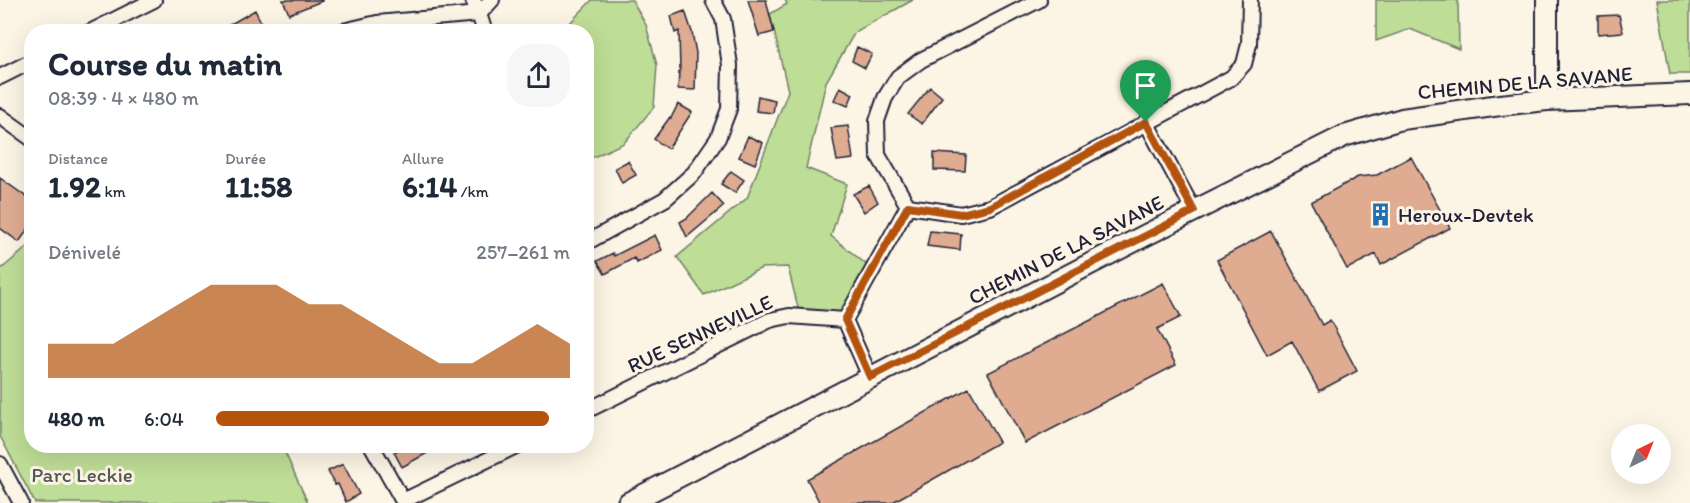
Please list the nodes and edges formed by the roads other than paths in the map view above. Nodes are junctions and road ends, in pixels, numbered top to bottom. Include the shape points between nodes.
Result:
1 (154, 0) edge
2 (473, 0) edge
3 (492, 0) edge
4 (713, 0) edge
5 (1039, 0) edge
6 (1250, 0) edge
7 (1547, 0) edge
8 (479, 14) junction
9 (106, 24) edge
10 (373, 24) edge
11 (482, 24) edge
12 (24, 65) edge
13 (0, 77) edge
14 (1690, 94) edge
15 (1547, 100) junction
16 (0, 116) edge
17 (1146, 122) junction
18 (24, 133) edge
19 (908, 206) junction
20 (1194, 211) junction
21 (594, 239) edge
22 (845, 320) junction
23 (870, 377) junction
24 (594, 407) edge
25 (376, 453) edge
26 (502, 453) edge
27 (0, 464) edge
28 (18, 502) edge
29 (403, 502) edge
30 (628, 503) edge

1 - 9 street
2 - 8 street
3 - 8 street
4 - 21 street via 723,19 730,65 729,109 718,138 694,173 665,199
5 - 19 street via 921,60 898,77 877,121 878,155
6 - 17 street via 1249,44 1244,64 1231,78
7 - 15 street
8 - 10 street
8 - 11 street
12 - 13 street
14 - 15 street, CHEMIN DE LA SAVANE
15 - 20 street, CHEMIN DE LA SAVANE via 1402,119 1344,136
16 - 18 street
17 - 19 street via 990,207 961,214
17 - 20 street
19 - 22 street
20 - 23 street, CHEMIN DE LA SAVANE
22 - 23 street
22 - 24 street, RUE SENNEVILLE via 789,316 770,320
23 - 30 street, CHEMIN DE LA SAVANE
25 - 29 street
26 - 29 street
27 - 28 street

